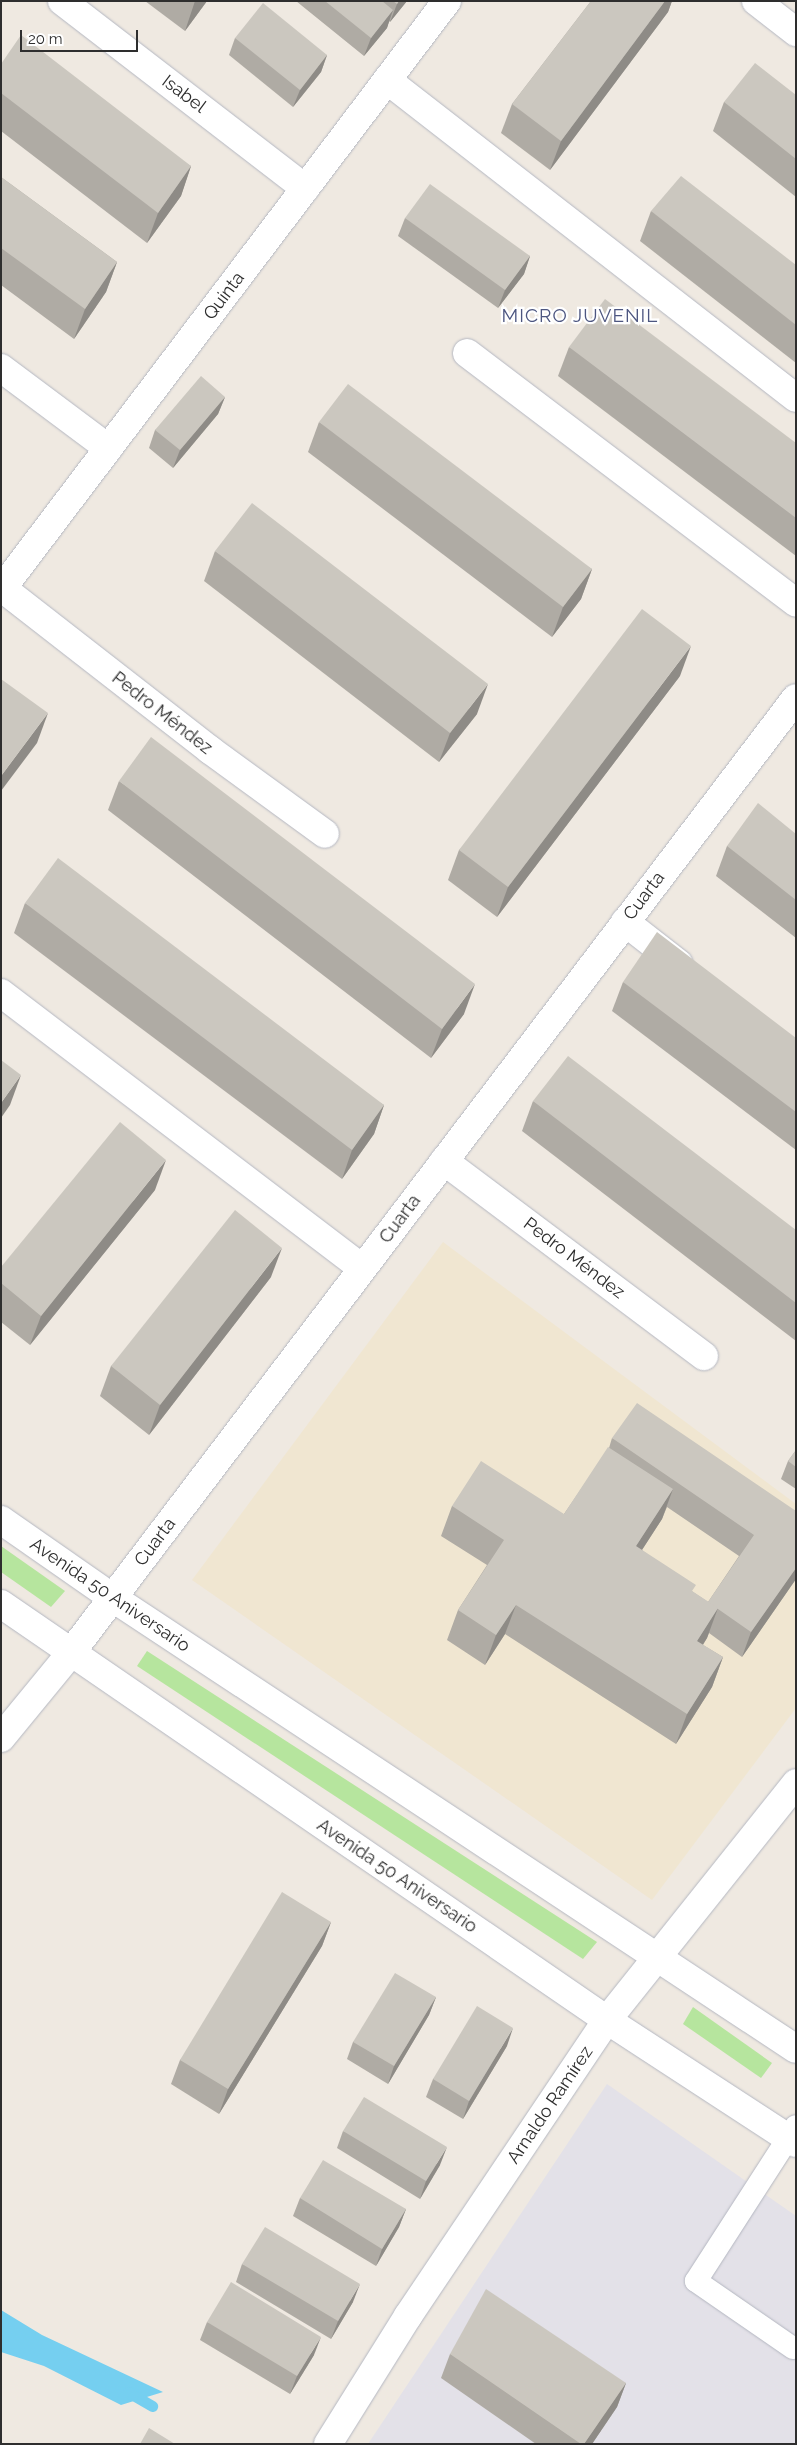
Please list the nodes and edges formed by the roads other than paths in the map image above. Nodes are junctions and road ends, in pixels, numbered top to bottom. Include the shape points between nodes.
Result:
1 (62, 1) edge
2 (447, 1) edge
3 (756, 1) edge
4 (796, 32) edge
5 (387, 80) junction
6 (306, 188) junction
7 (467, 353) dead end
8 (1, 368) edge
9 (796, 398) edge
10 (108, 448) junction
11 (2, 589) edge
12 (796, 603) edge
13 (796, 698) edge
14 (325, 834) dead end
15 (625, 922) junction
16 (700, 979) edge
17 (1, 993) edge
18 (444, 1161) junction
19 (362, 1268) junction
20 (704, 1356) dead end
21 (1, 1520) edge
22 (113, 1598) junction
23 (1, 1604) edge
24 (70, 1654) junction
25 (1, 1738) edge
26 (796, 1784) edge
27 (656, 1958) junction
28 (607, 2020) junction
29 (796, 2049) edge
30 (793, 2135) edge
31 (794, 2348) dead end
32 (328, 2444) edge

1 - 6 street, Isabel
2 - 5 street, Quinta
3 - 4 street
5 - 6 street, Quinta
5 - 9 street
6 - 10 street, Quinta
7 - 12 street
8 - 10 street
10 - 11 street, Quinta
11 - 14 street, Pedro Méndez via 210,750
13 - 15 street, Cuarta
15 - 16 street
15 - 18 street, Cuarta
17 - 19 street
18 - 19 street, Cuarta
18 - 20 street, Pedro Méndez
19 - 22 street, Cuarta
21 - 22 street, Avenida 50 Aniversario
22 - 24 street, Cuarta
22 - 27 street, Avenida 50 Aniversario
23 - 24 street, Avenida 50 Aniversario
24 - 25 street, Cuarta
24 - 28 street, Avenida 50 Aniversario
26 - 27 street, Arnaldo Ramírez
27 - 28 street, Arnaldo Ramírez
27 - 29 street, Avenida 50 Aniversario
28 - 30 street, Avenida 50 Aniversario
28 - 32 street, Arnaldo Ramírez via 408,2316
30 - 31 lane via 696,2281

